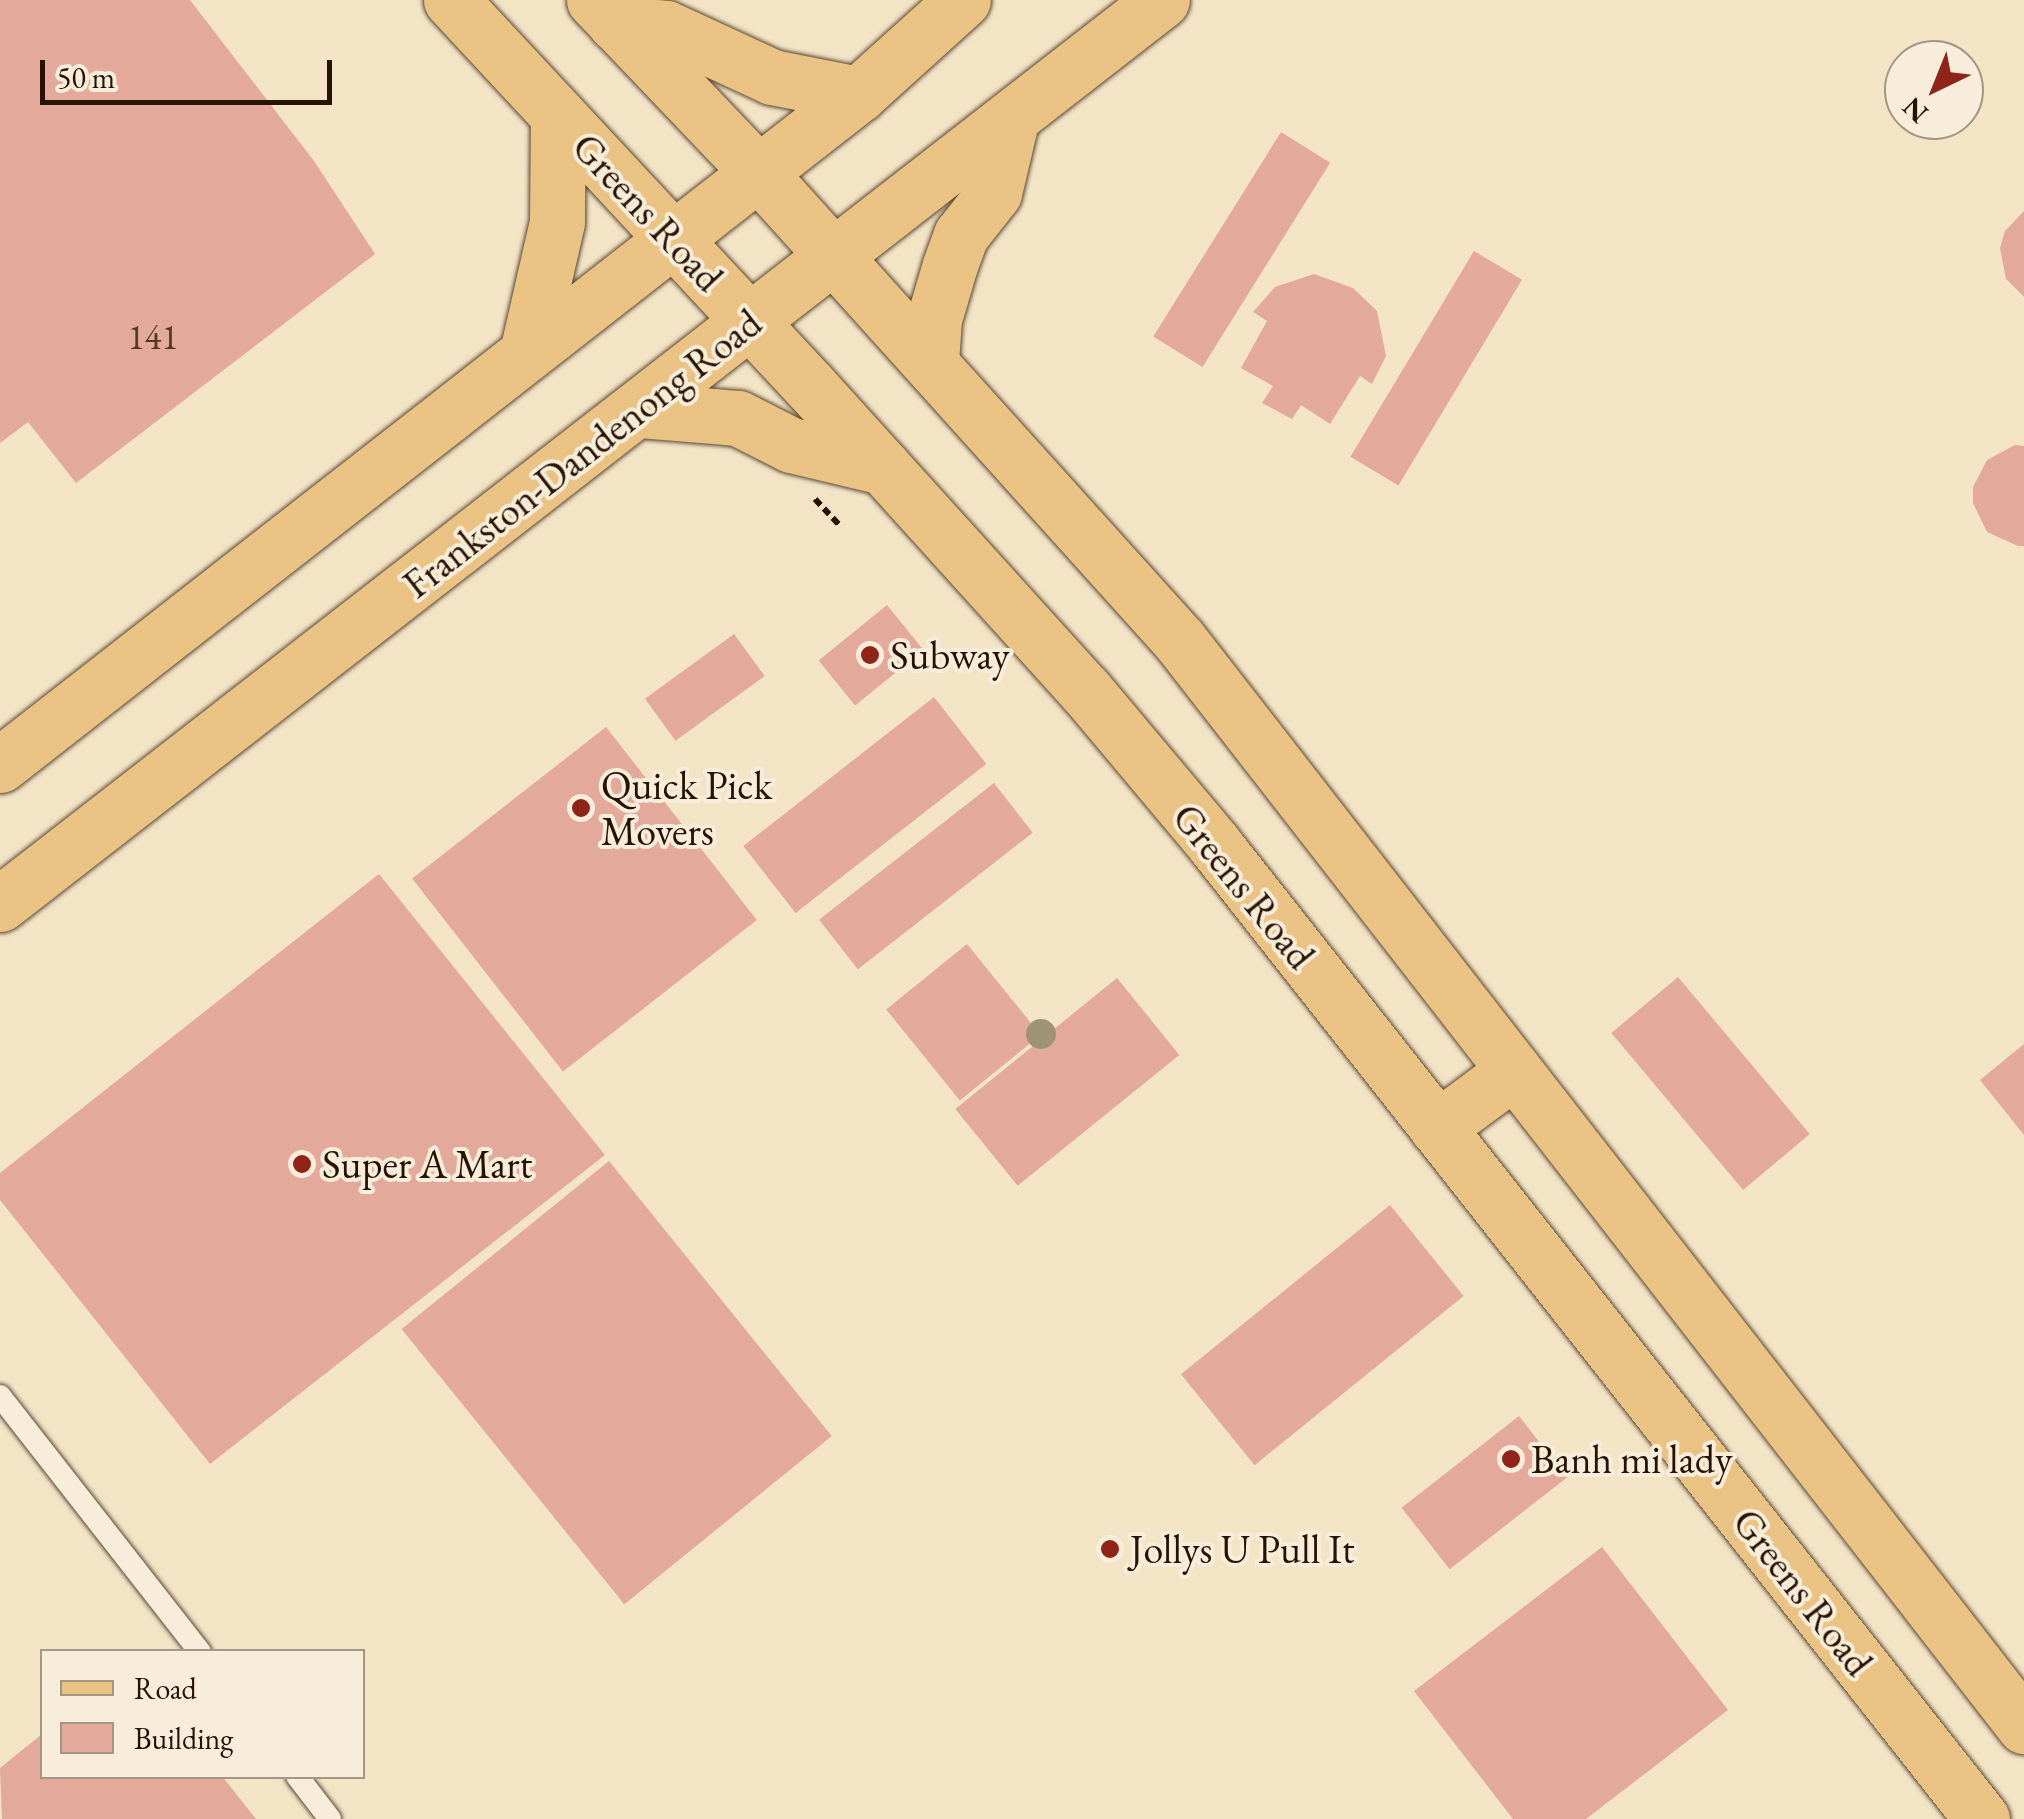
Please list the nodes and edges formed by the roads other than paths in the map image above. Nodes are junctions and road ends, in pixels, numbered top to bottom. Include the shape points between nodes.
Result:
1 (451, 0) edge
2 (963, 0) edge
3 (1162, 0) edge
4 (605, 12) edge
5 (858, 94) junction
6 (558, 115) junction
7 (1010, 122) junction
8 (757, 172) junction
9 (674, 239) junction
10 (834, 257) junction
11 (750, 322) junction
12 (527, 352) junction
13 (930, 362) junction
14 (640, 410) junction
15 (884, 466) junction
16 (0, 764) edge
17 (0, 904) edge
18 (1514, 1071) junction
19 (1437, 1128) junction
20 (0, 1396) edge
21 (198, 1649) edge
22 (2024, 1726) edge
23 (299, 1779) edge
24 (330, 1819) edge
25 (1982, 1819) edge

1 - 6 main road, Greens Road
2 - 5 main road
3 - 7 main road, Frankston-Dandenong Road
4 - 5 main road via 666,28 772,77
4 - 8 main road
5 - 8 main road
6 - 9 main road, Greens Road
6 - 12 main road via 558,222
7 - 10 main road, Frankston-Dandenong Road
7 - 13 main road via 994,193 962,235 950,265
8 - 9 main road
8 - 10 main road
9 - 11 main road, Greens Road
9 - 12 main road
10 - 11 main road, Frankston-Dandenong Road
10 - 13 main road
11 - 14 main road, Frankston-Dandenong Road
11 - 15 main road, Greens Road
12 - 16 main road
13 - 18 main road via 1180,641
14 - 15 main road via 738,418 792,445
14 - 17 main road, Frankston-Dandenong Road
15 - 19 main road, Greens Road via 1214,844
18 - 19 main road
18 - 22 main road
19 - 25 main road, Greens Road
20 - 21 lane
23 - 24 lane

